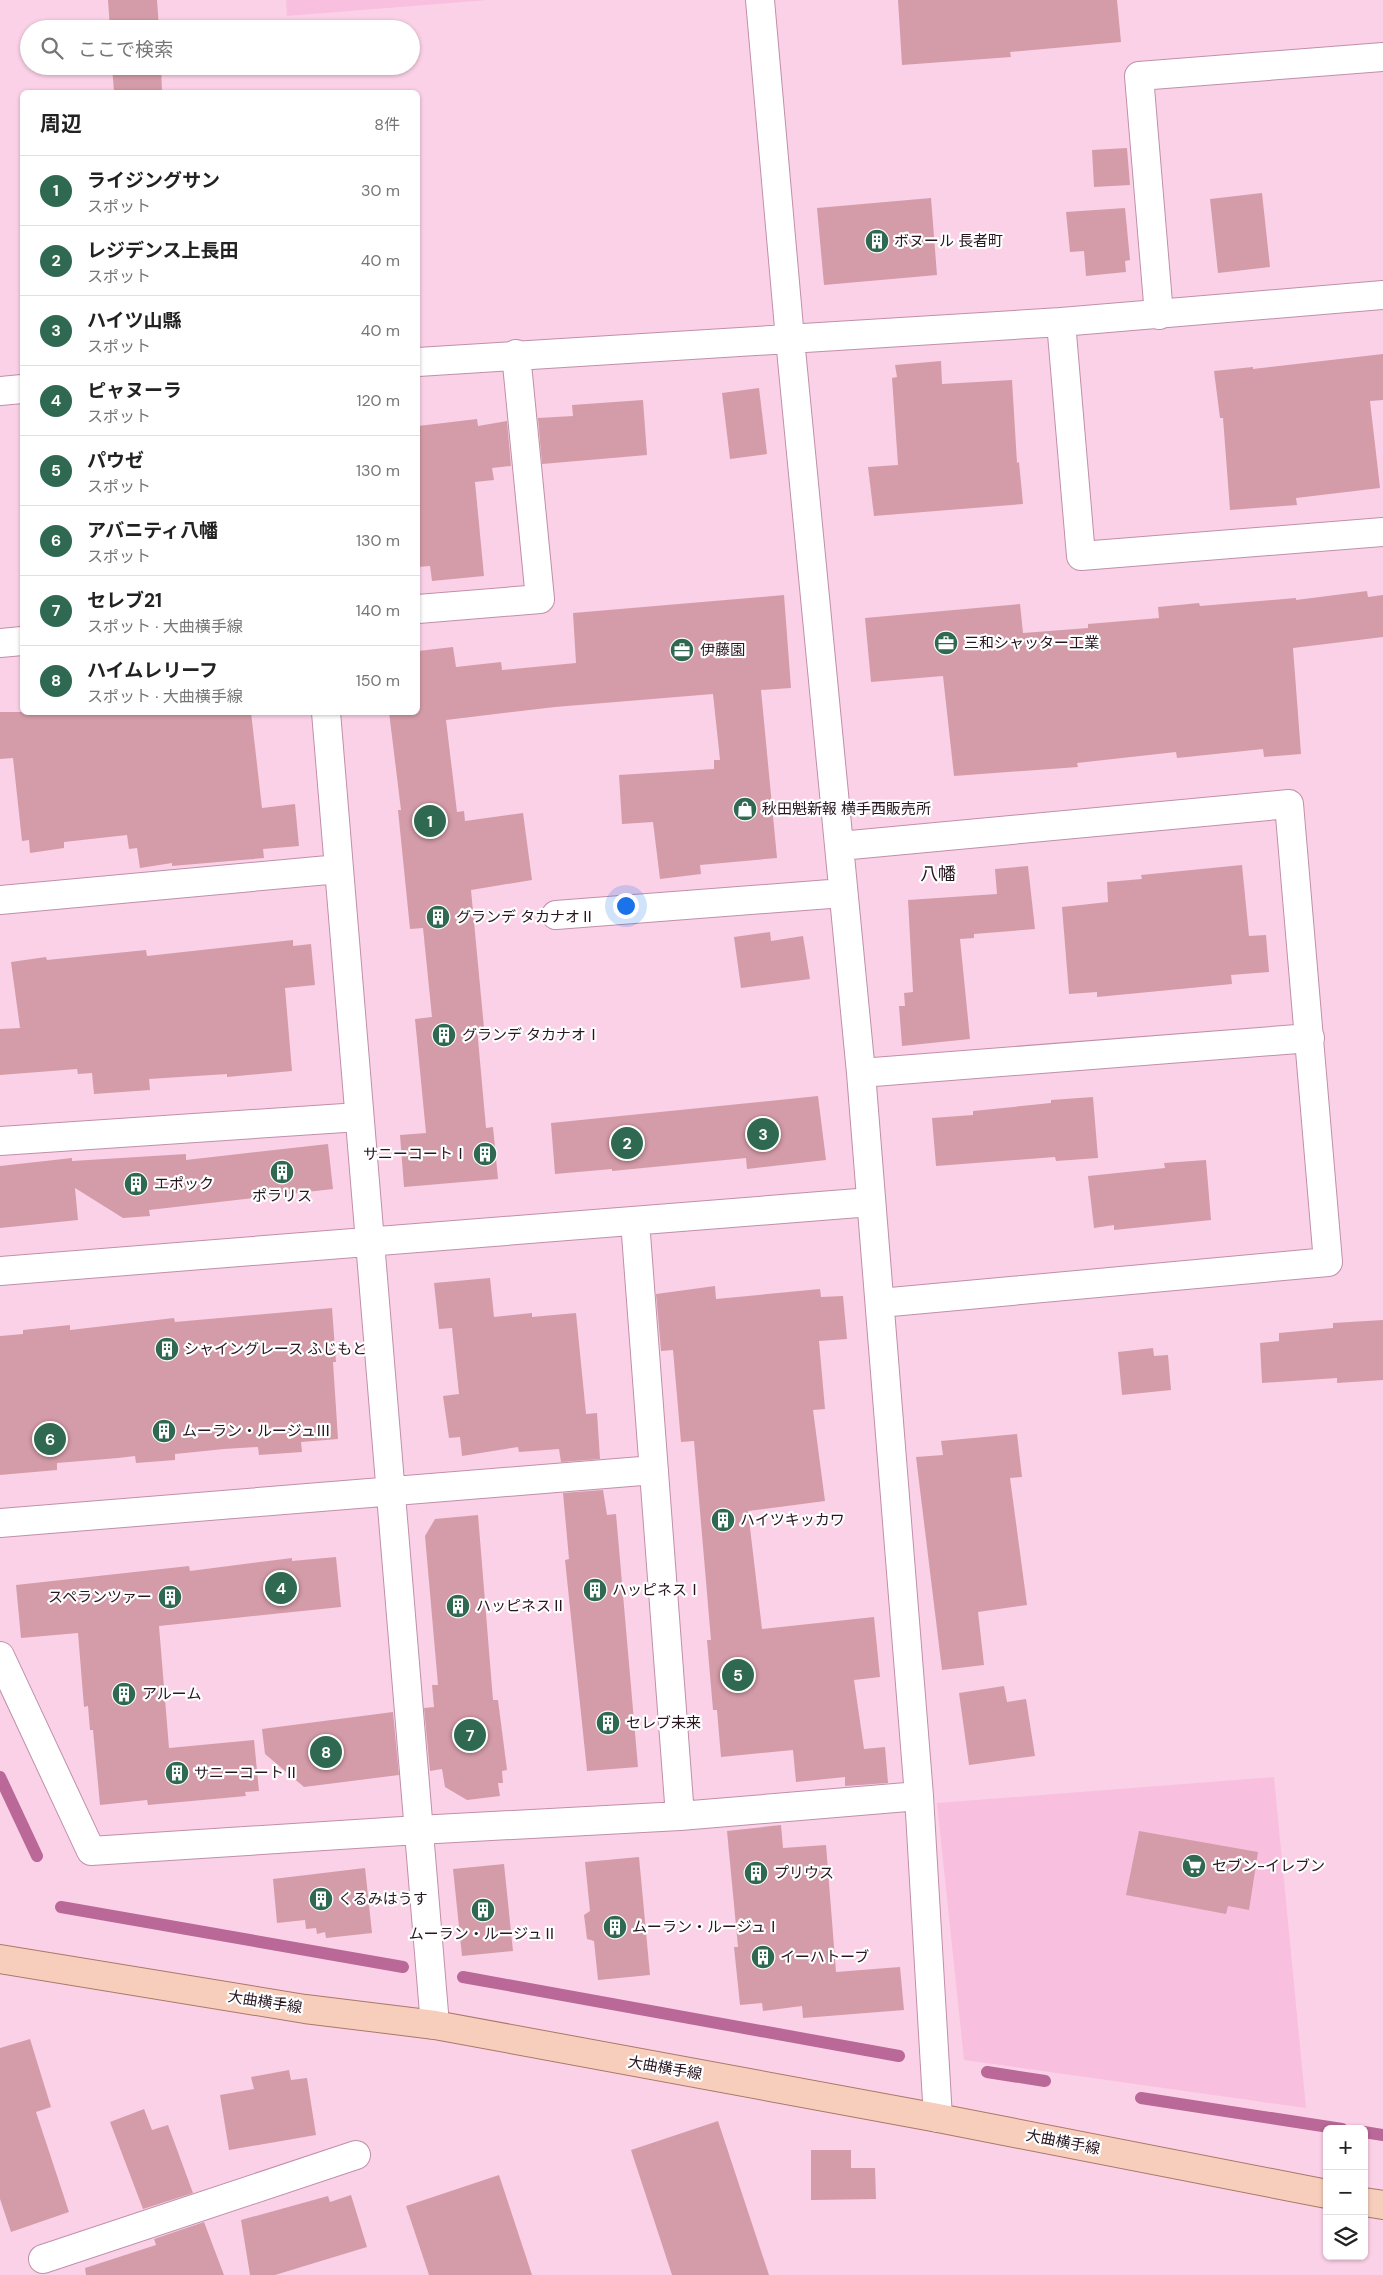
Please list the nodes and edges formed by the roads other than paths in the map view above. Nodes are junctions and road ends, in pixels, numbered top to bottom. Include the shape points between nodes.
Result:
1 (760, 0) edge
2 (1383, 57) edge
3 (1383, 294) edge
4 (1159, 315) junction
5 (1061, 322) junction
6 (790, 339) junction
7 (516, 354) junction
8 (420, 362) edge
9 (20, 389) edge
10 (0, 390) edge
11 (1383, 532) edge
12 (420, 609) edge
13 (20, 641) edge
14 (0, 643) edge
15 (326, 715) edge
16 (840, 846) junction
17 (339, 869) junction
18 (843, 893) junction
19 (0, 900) edge
20 (556, 915) dead end
21 (1310, 1038) junction
22 (861, 1073) junction
23 (360, 1117) junction
24 (0, 1141) edge
25 (871, 1202) junction
26 (635, 1221) junction
27 (370, 1243) junction
28 (0, 1271) edge
29 (880, 1303) junction
30 (654, 1470) junction
31 (390, 1491) junction
32 (0, 1523) edge
33 (0, 1656) edge
34 (919, 1796) junction
35 (680, 1816) junction
36 (418, 1830) junction
37 (0, 1959) edge
38 (435, 2025) junction
39 (938, 2118) junction
40 (356, 2155) dead end
41 (1323, 2193) edge
42 (1368, 2203) edge
43 (1383, 2206) edge
44 (43, 2259) dead end

1 - 6 street
2 - 4 street via 1139,76
3 - 4 street
4 - 5 street
5 - 6 street
5 - 11 street via 1081,556
6 - 7 street
6 - 16 street
7 - 8 street
7 - 12 street via 540,599
9 - 10 street
13 - 14 street
15 - 17 street
16 - 18 street
16 - 21 street via 1289,804
17 - 19 street
17 - 23 street
18 - 20 street
18 - 22 street
21 - 22 street
21 - 29 street via 1328,1262
22 - 25 street
23 - 24 street
23 - 27 street
25 - 26 street
25 - 29 street
26 - 27 street
26 - 30 street
27 - 28 street
27 - 31 street
29 - 34 street
30 - 31 street
30 - 35 street
31 - 32 street
31 - 36 street
33 - 36 street via 91,1851
34 - 35 street
34 - 39 street
35 - 36 street
36 - 38 street
37 - 38 main road, 大曲横手線 via 305,2009
38 - 39 main road, 大曲横手線
39 - 41 main road, 大曲横手線
40 - 44 street
42 - 43 main road

